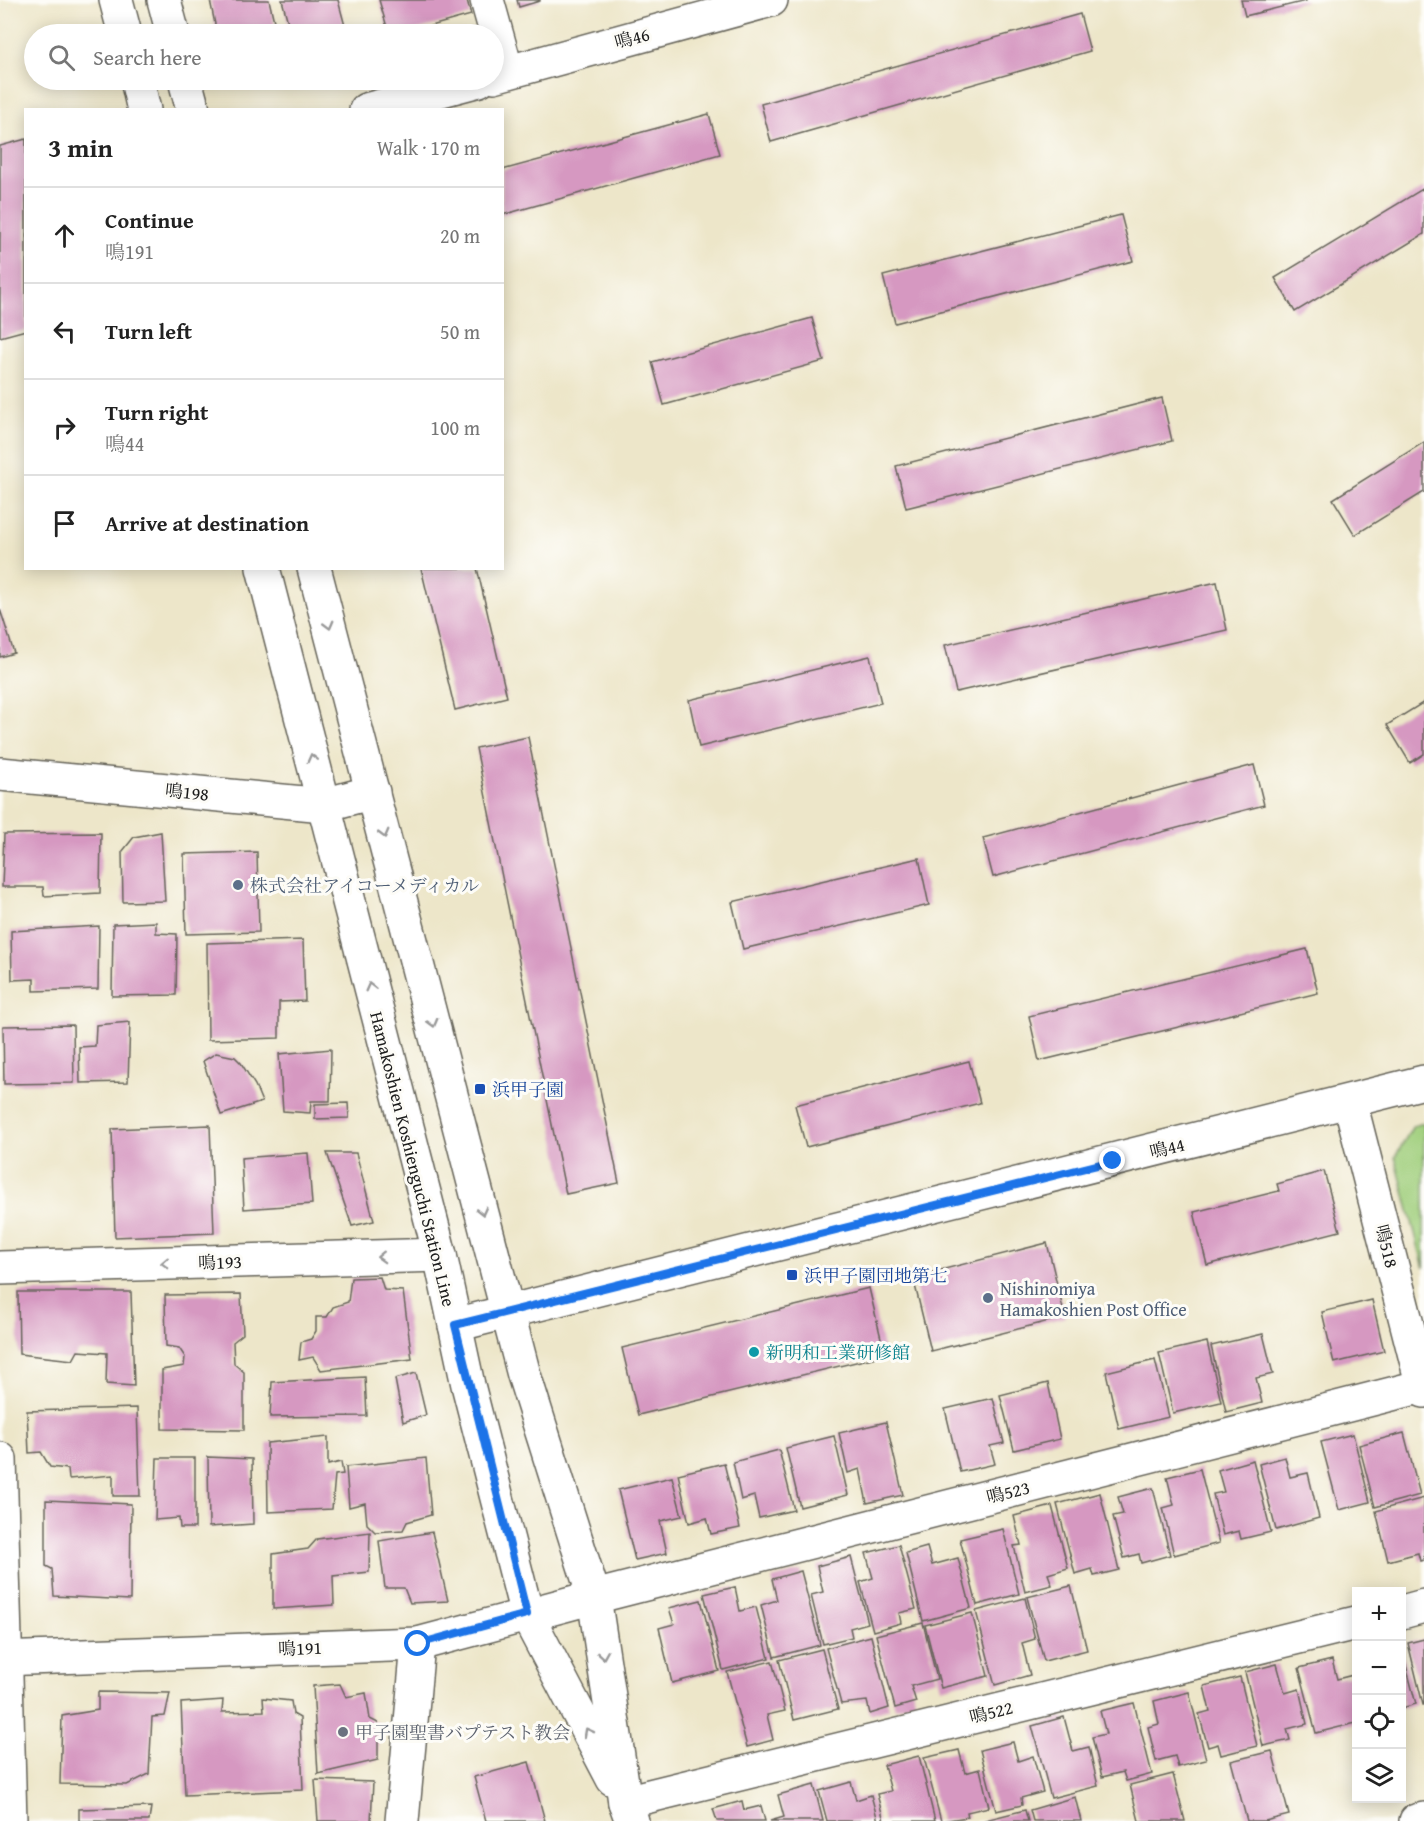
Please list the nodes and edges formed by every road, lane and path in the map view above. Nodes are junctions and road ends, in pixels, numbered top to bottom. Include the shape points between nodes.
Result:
1 (116, 0) edge
2 (165, 0) edge
3 (487, 0) edge
4 (752, 3) edge
5 (122, 24) edge
6 (171, 24) edge
7 (489, 24) edge
8 (504, 73) edge
9 (139, 90) edge
10 (188, 90) edge
11 (441, 90) edge
12 (143, 108) edge
13 (192, 108) edge
14 (373, 108) edge
15 (264, 570) edge
16 (315, 570) edge
17 (0, 774) edge
18 (373, 792) junction
19 (324, 805) junction
20 (1424, 1082) edge
21 (1350, 1102) junction
22 (440, 1255) junction
23 (0, 1268) edge
24 (508, 1313) junction
25 (455, 1325) junction
26 (1423, 1388) edge
27 (0, 1459) edge
28 (594, 1597) junction
29 (1424, 1606) edge
30 (1406, 1611) edge
31 (527, 1614) junction
32 (1352, 1624) edge
33 (418, 1644) junction
34 (2, 1659) edge
35 (629, 1811) edge
36 (1424, 1819) edge
37 (10, 1821) edge
38 (402, 1821) edge
39 (1416, 1821) edge

1 - 5 street
2 - 6 street
3 - 7 street
4 - 8 street, 鳴46
9 - 12 street
10 - 13 street
11 - 14 street, 鳴46
19 -> 15 street, Hamakoshien Koshienguchi Station Line
16 -> 18 street
17 - 19 street, 鳴198
18 - 19 street, 鳴198
18 -> 24 street
22 -> 19 street, Hamakoshien Koshienguchi Station Line
20 - 21 street, 鳴44
21 - 24 street, 鳴44
21 - 26 street, 鳴518
22 -> 23 street, 鳴193
22 - 25 street, Hamakoshien Koshienguchi Station Line
24 - 25 street, 鳴44
24 - 28 street
25 - 31 street, Hamakoshien Koshienguchi Station Line
26 - 28 street, 鳴523
27 - 34 street
28 - 31 street, 鳴191
28 -> 35 street
29 - 30 street
31 - 33 street, 鳴191
35 -> 31 street, Hamakoshien Koshienguchi Station Line
32 - 35 street, 鳴522
33 - 34 street, 鳴191
33 - 38 street
34 - 37 street
36 - 39 street

